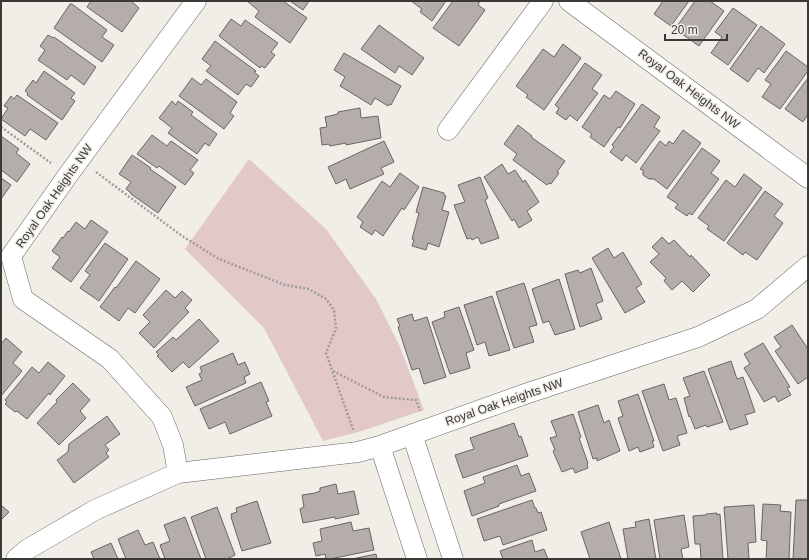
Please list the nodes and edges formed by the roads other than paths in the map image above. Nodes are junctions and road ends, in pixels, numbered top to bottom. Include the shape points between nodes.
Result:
1 (196, 1) edge
2 (543, 1) edge
3 (569, 1) edge
4 (448, 130) dead end
5 (808, 178) edge
6 (808, 266) edge
7 (419, 432) junction
8 (380, 446) junction
9 (178, 473) junction
10 (16, 559) edge
11 (417, 559) edge
12 (452, 559) edge

1 - 9 street, Royal Oak Heights NW via 73,168 12,256 23,300 110,359 162,417 174,445
2 - 4 street
3 - 5 street, Royal Oak Heights NW
6 - 7 street, Royal Oak Heights NW via 757,309 698,337
7 - 8 street, Royal Oak Heights NW
7 - 12 street
8 - 9 street, Royal Oak Heights NW via 358,452
8 - 11 street
9 - 10 street, Royal Oak Heights NW via 95,510 28,549

